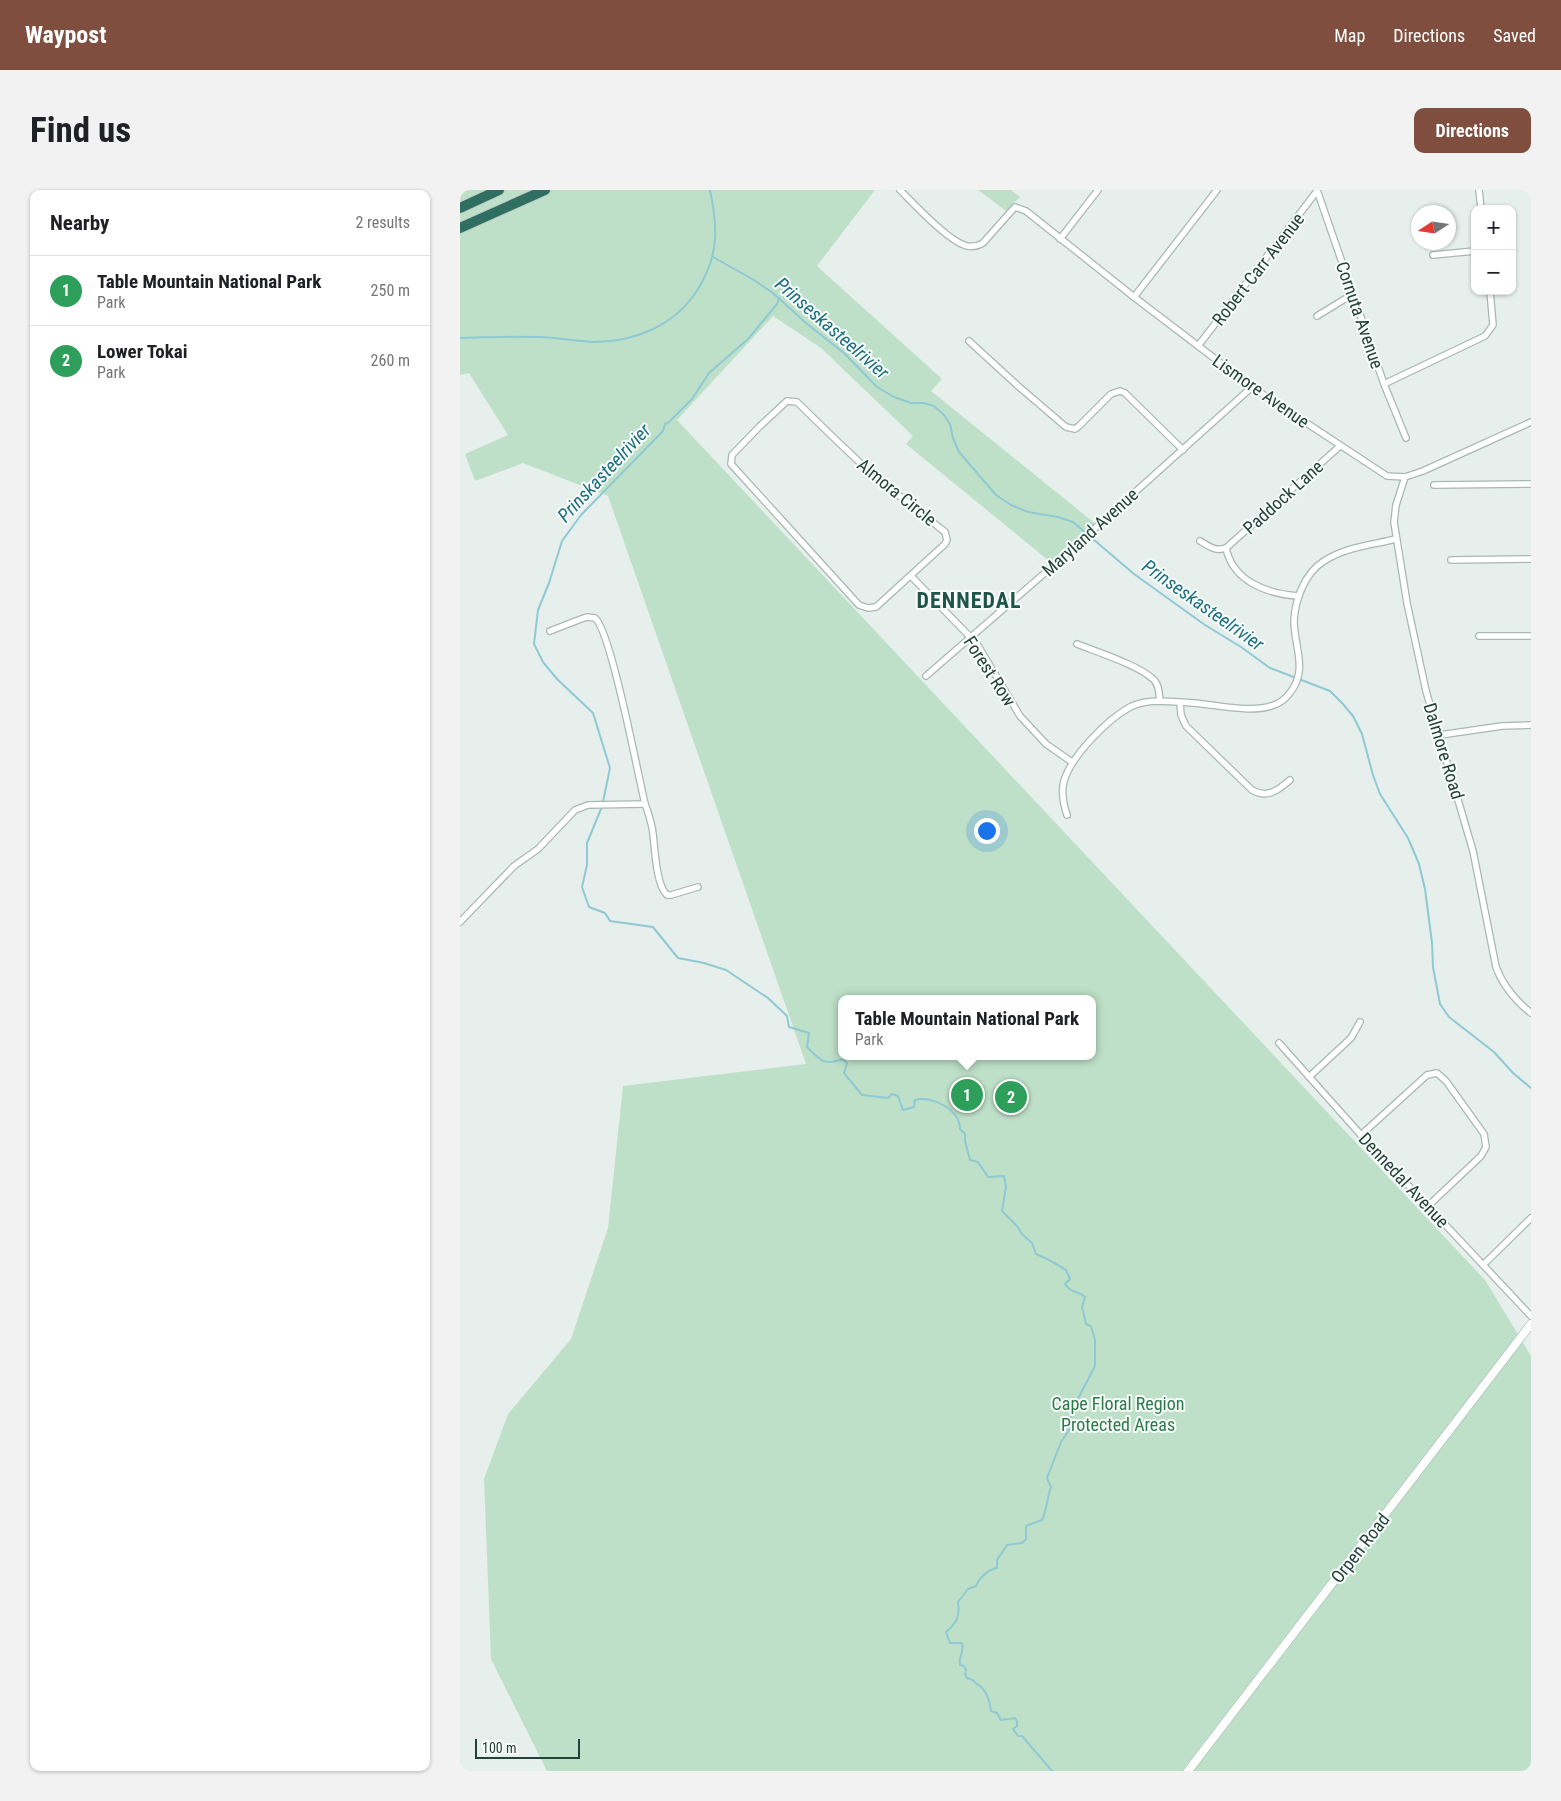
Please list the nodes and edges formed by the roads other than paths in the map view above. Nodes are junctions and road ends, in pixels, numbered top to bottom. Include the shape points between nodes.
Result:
1 (498, 190) edge
2 (545, 190) edge
3 (900, 190) edge
4 (1098, 190) edge
5 (1217, 190) edge
6 (1479, 190) edge
7 (1317, 191) edge
8 (1481, 205) edge
9 (460, 208) edge
10 (460, 228) edge
11 (1060, 238) junction
12 (1471, 251) edge
13 (1433, 255) dead end
14 (1353, 294) junction
15 (1490, 295) edge
16 (1134, 297) junction
17 (1318, 316) dead end
18 (970, 340) dead end
19 (1198, 346) junction
20 (1384, 384) junction
21 (1252, 387) junction
22 (1531, 422) edge
23 (1406, 438) dead end
24 (1340, 446) junction
25 (1183, 450) junction
26 (1406, 477) junction
27 (1531, 484) edge
28 (1434, 485) dead end
29 (1396, 539) junction
30 (1200, 541) dead end
31 (1226, 548) junction
32 (1451, 560) dead end
33 (1531, 560) edge
34 (911, 576) junction
35 (1299, 596) junction
36 (550, 631) dead end
37 (1479, 636) dead end
38 (1531, 636) edge
39 (971, 637) junction
40 (1077, 644) dead end
41 (926, 676) dead end
42 (1160, 701) junction
43 (1180, 702) junction
44 (1531, 725) edge
45 (1440, 735) junction
46 (1072, 762) junction
47 (1290, 780) dead end
48 (645, 804) junction
49 (1067, 815) dead end
50 (698, 887) dead end
51 (460, 922) edge
52 (1531, 1014) edge
53 (1360, 1022) dead end
54 (1279, 1043) dead end
55 (1309, 1077) junction
56 (1362, 1136) junction
57 (1428, 1206) junction
58 (1531, 1218) edge
59 (1483, 1265) junction
60 (1531, 1316) edge
61 (1531, 1324) edge
62 (1188, 1771) edge

1 - 9 highway
2 - 10 highway
3 - 11 street, Lismore Avenue via 954,240 968,246 982,243 1015,207 1026,211
4 - 11 street
5 - 16 street
6 - 8 street
7 - 14 street, Cornuta Avenue
7 - 19 street, Robert Carr Avenue
11 - 16 street, Lismore Avenue
12 - 13 street
14 - 17 street
14 - 20 street, Cornuta Avenue
15 - 20 street via 1492,326 1485,336
16 - 19 street, Lismore Avenue
18 - 25 street via 1066,428 1075,429 1111,394 1120,391
19 - 21 street, Lismore Avenue
20 - 23 street, Cornuta Avenue
21 - 24 street, Lismore Avenue
21 - 25 street, Maryland Avenue
22 - 26 street
24 - 26 street, Lismore Avenue via 1387,476
24 - 31 street, Paddock Lane
25 - 39 street, Maryland Avenue
26 - 29 street, Dalmore Road via 1394,513
27 - 28 street
29 - 35 street via 1333,556 1314,570
29 - 45 street, Dalmore Road via 1426,691
30 - 31 street via 1214,549
31 - 35 street via 1230,562 1251,584 1281,595
32 - 33 street
34 - 34 street, Almora Circle via 876,607 859,605 732,467 732,455 783,404 792,400 797,402 873,475 945,532 945,544
34 - 39 street, Forest Row
35 - 43 street via 1294,623 1300,670 1287,696 1275,705 1258,708
36 - 48 street via 587,617 595,618 601,625
37 - 38 street
39 - 41 street, Maryland Avenue
39 - 46 street, Forest Row via 1020,716 1046,744
40 - 42 street via 1153,678
42 - 43 street
42 - 46 street via 1140,704 1120,714
43 - 47 street via 1180,714 1186,726 1252,790 1268,794
44 - 45 street
45 - 52 street, Dalmore Road via 1473,852 1496,968 1502,981
46 - 49 street via 1062,792
48 - 50 street via 663,891 671,895
48 - 51 street via 588,805 575,810
53 - 55 street via 1350,1038
54 - 55 street, Dennedal Avenue
55 - 56 street, Dennedal Avenue
56 - 57 street, Dennedal Avenue
56 - 57 street via 1427,1074 1437,1074 1446,1080 1484,1134 1486,1146 1481,1156
57 - 59 street, Dennedal Avenue
58 - 59 street
59 - 60 street, Dennedal Avenue
61 - 62 main road, Orpen Road

